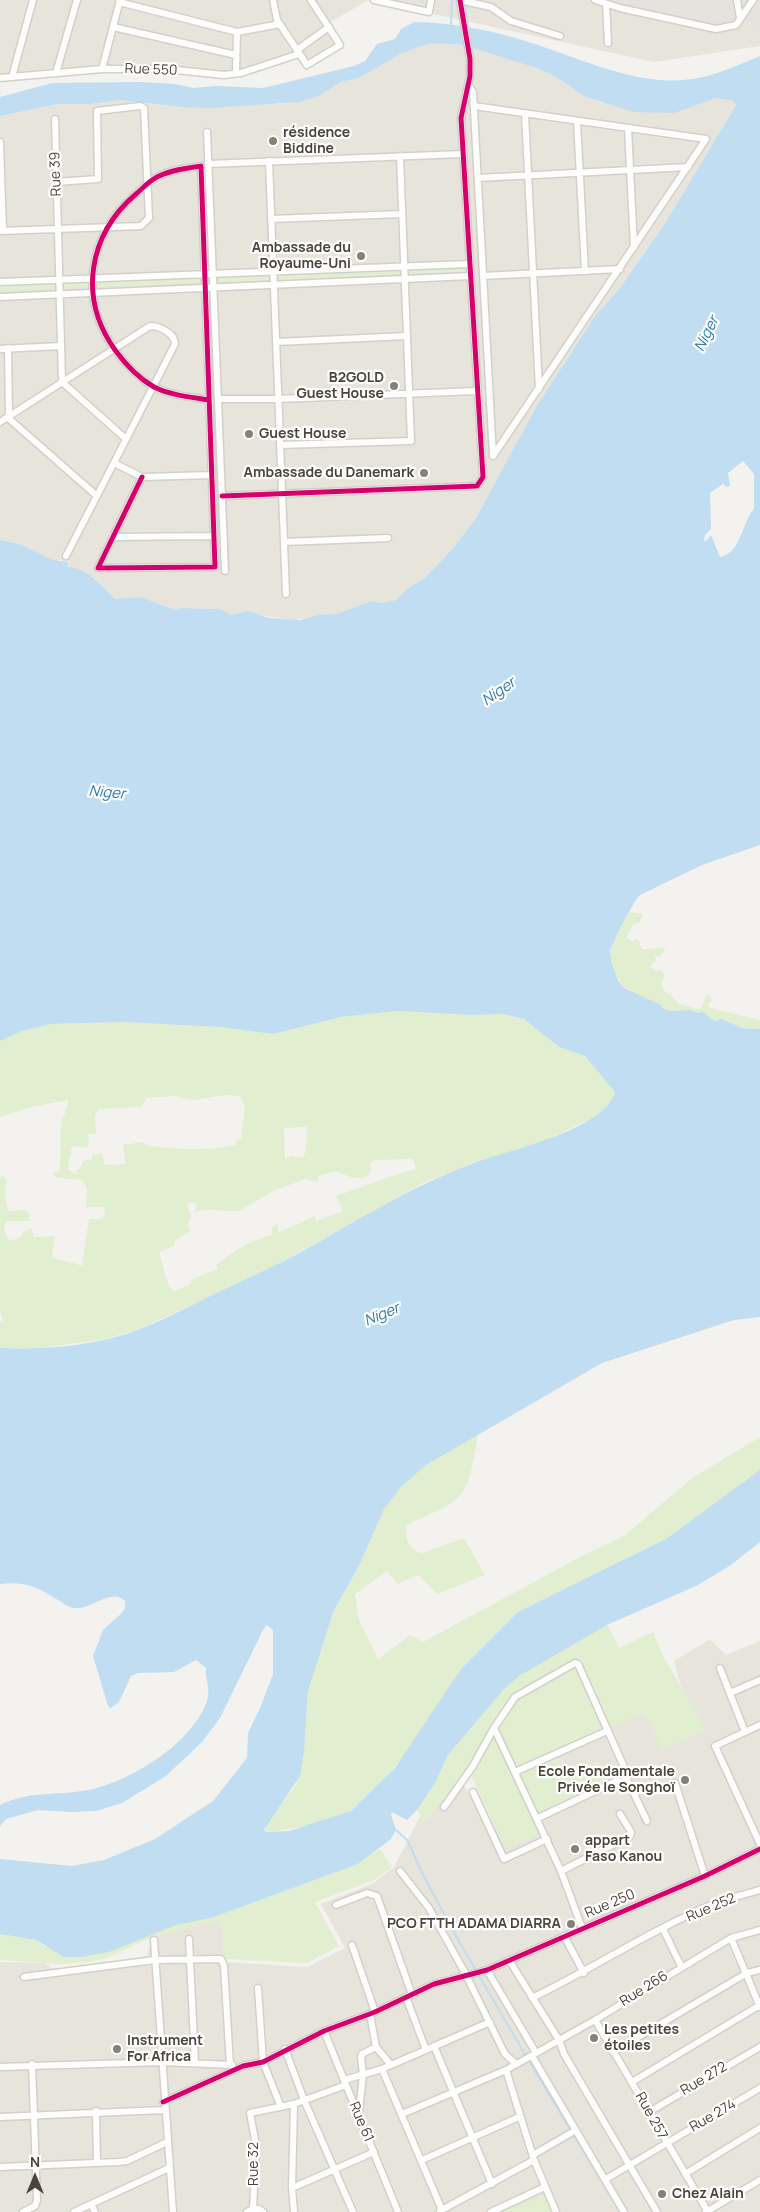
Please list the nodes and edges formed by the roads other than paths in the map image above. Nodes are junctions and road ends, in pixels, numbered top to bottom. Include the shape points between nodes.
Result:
1 (33, 0) edge
2 (76, 0) edge
3 (273, 0) edge
4 (311, 0) edge
5 (374, 0) edge
6 (431, 0) edge
7 (460, 0) edge
8 (594, 0) edge
9 (737, 0) edge
10 (753, 0) edge
11 (119, 1) edge
12 (384, 1) edge
13 (606, 4) junction
14 (740, 18) junction
15 (280, 24) junction
16 (113, 27) junction
17 (329, 27) junction
18 (237, 32) junction
19 (560, 36) dead end
20 (608, 44) dead end
21 (298, 52) junction
22 (236, 56) junction
23 (102, 69) junction
24 (236, 73) junction
25 (56, 74) junction
26 (0, 78) edge
27 (12, 78) junction
28 (468, 85) junction
29 (474, 106) junction
30 (525, 114) junction
31 (54, 119) dead end
32 (577, 121) junction
33 (628, 128) junction
34 (207, 132) dead end
35 (0, 142) edge
36 (463, 154) junction
37 (400, 156) junction
38 (269, 161) junction
39 (208, 164) junction
40 (688, 167) junction
41 (630, 170) junction
42 (580, 172) junction
43 (528, 175) junction
44 (478, 178) junction
45 (56, 182) junction
46 (147, 184) junction
47 (402, 214) junction
48 (271, 219) junction
49 (106, 227) junction
50 (58, 229) junction
51 (2, 231) edge
52 (634, 247) junction
53 (469, 264) junction
54 (404, 266) junction
55 (620, 269) junction
56 (585, 271) junction
57 (273, 272) junction
58 (533, 273) junction
59 (205, 274) junction
60 (213, 274) junction
61 (470, 276) junction
62 (483, 276) junction
63 (92, 278) junction
64 (405, 279) junction
65 (59, 280) junction
66 (0, 282) edge
67 (274, 285) junction
68 (213, 287) junction
69 (205, 288) junction
70 (92, 292) junction
71 (60, 294) junction
72 (0, 296) edge
73 (407, 336) junction
74 (276, 342) junction
75 (61, 346) junction
76 (8, 348) junction
77 (114, 348) junction
78 (0, 349) edge
79 (62, 382) junction
80 (153, 386) junction
81 (539, 389) junction
82 (476, 391) junction
83 (410, 393) junction
84 (209, 400) junction
85 (218, 400) junction
86 (278, 400) junction
87 (8, 417) junction
88 (0, 422) edge
89 (126, 439) junction
90 (280, 446) junction
91 (114, 463) junction
92 (212, 475) junction
93 (142, 477) junction
94 (282, 495) junction
95 (97, 496) junction
96 (222, 496) junction
97 (214, 536) junction
98 (113, 537) junction
99 (388, 538) dead end
100 (284, 542) junction
101 (66, 556) dead end
102 (225, 571) dead end
103 (286, 594) dead end
104 (720, 1668) dead end
105 (760, 1680) edge
106 (730, 1693) junction
107 (760, 1725) edge
108 (494, 1728) junction
109 (607, 1731) junction
110 (744, 1732) junction
111 (515, 1772) junction
112 (624, 1773) junction
113 (676, 1783) dead end
114 (473, 1792) dead end
115 (444, 1807) dead end
116 (620, 1814) dead end
117 (538, 1818) junction
118 (647, 1821) dead end
119 (547, 1839) junction
120 (760, 1844) edge
121 (760, 1849) edge
122 (400, 1871) dead end
123 (561, 1871) junction
124 (705, 1876) junction
125 (760, 1890) edge
126 (336, 1905) dead end
127 (582, 1928) junction
128 (663, 1930) junction
129 (760, 1930) edge
130 (564, 1936) junction
131 (731, 1938) junction
132 (189, 1939) dead end
133 (154, 1940) dead end
134 (352, 1945) dead end
135 (154, 1960) junction
136 (190, 1960) junction
137 (509, 1960) junction
138 (682, 1966) junction
139 (487, 1970) junction
140 (760, 1970) edge
141 (584, 1973) junction
142 (747, 1973) junction
143 (466, 1974) junction
144 (24, 1977) dead end
145 (258, 1988) dead end
146 (409, 1996) junction
147 (532, 1998) junction
148 (760, 2006) edge
149 (372, 2013) junction
150 (595, 2020) junction
151 (490, 2022) junction
152 (324, 2031) junction
153 (559, 2040) junction
154 (434, 2046) junction
155 (376, 2047) junction
156 (760, 2047) edge
157 (285, 2049) junction
158 (426, 2050) junction
159 (613, 2052) junction
160 (534, 2055) junction
161 (162, 2062) junction
162 (263, 2062) junction
163 (195, 2063) junction
164 (515, 2063) junction
165 (32, 2064) junction
166 (230, 2065) junction
167 (391, 2065) junction
168 (243, 2066) junction
169 (0, 2067) edge
170 (382, 2068) junction
171 (506, 2070) junction
172 (363, 2074) junction
173 (632, 2082) junction
174 (345, 2083) junction
175 (760, 2088) edge
176 (454, 2091) junction
177 (304, 2100) junction
178 (164, 2102) junction
179 (294, 2104) junction
180 (281, 2107) junction
181 (164, 2110) junction
182 (96, 2111) junction
183 (649, 2112) junction
184 (35, 2114) junction
185 (359, 2114) junction
186 (402, 2114) junction
187 (0, 2116) edge
188 (519, 2117) junction
189 (760, 2128) edge
190 (576, 2130) junction
191 (471, 2137) junction
192 (167, 2142) junction
193 (666, 2143) junction
194 (374, 2152) junction
195 (533, 2157) junction
196 (422, 2160) junction
197 (97, 2163) junction
198 (630, 2164) junction
199 (36, 2165) junction
200 (0, 2167) edge
201 (169, 2168) junction
202 (334, 2171) junction
203 (685, 2174) junction
204 (606, 2179) junction
205 (760, 2180) edge
206 (492, 2184) junction
207 (292, 2188) junction
208 (546, 2188) junction
209 (91, 2204) junction
210 (250, 2211) edge
211 (440, 2211) edge
212 (23, 2212) edge
213 (74, 2212) edge
214 (95, 2212) edge
215 (172, 2212) edge
216 (263, 2212) edge
217 (294, 2212) edge
218 (353, 2212) edge
219 (398, 2212) edge
220 (491, 2212) edge
221 (556, 2212) edge
222 (624, 2212) edge
223 (657, 2212) edge
224 (707, 2212) edge

1 - 27 street
2 - 25 street
3 - 15 street
4 - 17 street
5 - 12 street
6 - 12 street via 429,12
7 - 19 street via 491,6 510,21
7 - 28 street via 470,59
8 - 13 street
9 - 14 street
10 - 14 street
11 - 16 street
11 - 18 street
13 - 14 street via 716,30 736,25
13 - 20 street
15 - 18 street
15 - 21 street
16 - 22 street
16 - 23 street
17 - 21 street
17 - 21 street via 340,45 307,65
18 - 22 street
21 - 24 street, Rue 550
22 - 24 street
23 - 24 street, Rue 550
23 - 25 street, Rue 550
25 - 27 street, Rue 550
26 - 27 street, Rue 550
28 - 29 street via 473,92
28 - 36 street via 461,118
29 - 30 street
29 - 44 street
30 - 32 street
30 - 43 street
31 - 45 street, Rue 39
32 - 33 street
32 - 42 street
33 - 40 street via 706,139
33 - 41 street
34 - 39 street
35 - 51 street
36 - 37 street
36 - 53 street
37 - 38 street
37 - 47 street
38 - 39 street
38 - 48 street
39 - 60 street
40 - 41 street
40 - 52 street
41 - 42 street
41 - 52 street
42 - 43 street
42 - 56 street
43 - 44 street
43 - 58 street
44 - 62 street
45 - 46 street via 98,180 97,111 140,106 144,108
45 - 50 street, Rue 39
46 - 49 street via 123,205
46 - 49 street via 149,218 141,226
46 - 59 street via 157,177 201,166
47 - 48 street
47 - 54 street
48 - 57 street
49 - 50 street
49 - 63 street
50 - 51 street
50 - 65 street, Rue 39
52 - 55 street
53 - 54 street
53 - 61 street
54 - 57 street
54 - 64 street
55 - 56 street
55 - 81 street
56 - 58 street
57 - 60 street
57 - 67 street
58 - 62 street
58 - 81 street
59 - 60 street
59 - 63 street
59 - 69 street
60 - 68 street
61 - 64 street
61 - 82 street
62 - 81 street via 493,456
63 - 65 street
63 - 70 street
64 - 67 street
64 - 73 street
65 - 66 street
65 - 71 street, Rue 39
67 - 68 street
67 - 74 street
68 - 69 street
68 - 85 street
69 - 70 street
69 - 84 street
70 - 71 street
70 - 77 street via 106,338
71 - 72 street
71 - 75 street, Rue 39
73 - 74 street
73 - 83 street
74 - 86 street
75 - 76 street
75 - 79 street, Rue 39
76 - 78 street
76 - 87 street
77 - 79 street
77 - 80 street via 125,364
77 - 80 street via 150,326 173,336 175,344
79 - 87 street
79 - 89 street
80 - 84 street
80 - 89 street
82 - 83 street
82 - 94 street via 483,477 477,486
83 - 86 street
83 - 90 street via 412,441
84 - 92 street
85 - 86 street
85 - 96 street
86 - 90 street
87 - 88 street
87 - 95 street
89 - 91 street
90 - 94 street
91 - 93 street
91 - 95 street
92 - 93 street
92 - 97 street
93 - 98 street
94 - 96 street
94 - 100 street
95 - 101 street
96 - 102 street
97 - 98 street
97 - 98 street via 215,567 98,568
99 - 100 street
100 - 103 street
104 - 106 street
105 - 106 street
106 - 110 street
107 - 110 street
108 - 109 street via 515,1697 575,1663
108 - 111 street
108 - 115 street via 473,1766
109 - 111 street
109 - 112 street
110 - 120 street via 715,1746
111 - 117 street
112 - 117 street via 622,1778
112 - 118 street
113 - 124 street
114 - 119 street via 504,1859
116 - 123 street via 630,1836
117 - 119 street
119 - 123 street
121 - 124 street, Rue 250
122 - 143 street via 429,1908
123 - 127 street
124 - 127 street, Rue 250
125 - 128 street, Rue 252 via 716,1903
126 - 146 street via 367,1893 376,1896
127 - 130 street, Rue 250
128 - 138 street
128 - 141 street, Rue 252 via 622,1949
129 - 131 street, Rue 266
130 - 137 street, Rue 250
130 - 141 street
131 - 138 street, Rue 266
131 - 142 street
132 - 136 street
133 - 135 street
134 - 149 street
135 - 136 street
135 - 144 street
135 - 161 street
136 - 163 street
136 - 166 street via 221,1959 224,1962
137 - 139 street, Rue 250
137 - 147 street
138 - 150 street, Rue 266
139 - 143 street, Rue 250
139 - 160 street
140 - 142 street
141 - 147 street, Rue 252
142 - 148 street
142 - 159 street
143 - 146 street, Rue 250
143 - 151 street
145 - 162 street
146 - 149 street, Rue 250
146 - 158 street
147 - 153 street
148 - 173 street
149 - 152 street, Rue 250
149 - 155 street
150 - 153 street, Rue 266
150 - 159 street, Rue 257
151 - 154 street
151 - 164 street via 505,2054
152 - 157 street, Rue 250
152 - 174 street, Rue 61
153 - 160 street, Rue 266
153 - 198 street via 564,2054
154 - 158 street
154 - 176 street
155 - 167 street
155 - 172 street via 362,2054
156 - 183 street, Rue 272
157 - 162 street, Rue 250
157 - 177 street
158 - 167 street
159 - 173 street, Rue 257
160 - 164 street, Rue 266
160 - 190 street
161 - 163 street
161 - 165 street
161 - 178 street
162 - 168 street, Rue 250
162 - 180 street
163 - 166 street
164 - 171 street, Rue 266
165 - 169 street
165 - 184 street
166 - 168 street
167 - 170 street
168 - 178 street
170 - 172 street
170 - 186 street
171 - 176 street, Rue 266
171 - 188 street
172 - 174 street
172 - 185 street
173 - 183 street, Rue 257
174 - 177 street
174 - 185 street, Rue 61
175 - 193 street, Rue 274
176 - 186 street, Rue 266
176 - 191 street
177 - 179 street
177 - 202 street
178 - 181 street
179 - 180 street
179 - 207 street
180 - 210 street, Rue 32 via 250,2113 256,2145
181 - 182 street
181 - 192 street
182 - 184 street
182 - 197 street
183 - 193 street, Rue 257
184 - 187 street
184 - 199 street
185 - 194 street, Rue 61
186 - 196 street
188 - 191 street
188 - 195 street
189 - 203 street
190 - 195 street
190 - 204 street
191 - 196 street
191 - 206 street
192 - 197 street via 127,2161
192 - 201 street
193 - 198 street, Rue 274
193 - 203 street, Rue 257
194 - 202 street
194 - 219 street, Rue 61
195 - 206 street
195 - 208 street
196 - 211 street
197 - 199 street
198 - 204 street, Rue 274
198 - 223 street
199 - 200 street
199 - 212 street via 37,2200 35,2206
201 - 209 street
201 - 215 street
202 - 207 street
202 - 218 street
203 - 224 street, Rue 257
204 - 222 street
205 - 224 street
206 - 211 street
207 - 217 street
208 - 220 street
208 - 221 street
209 - 213 street
209 - 214 street
210 - 216 street via 259,2208

